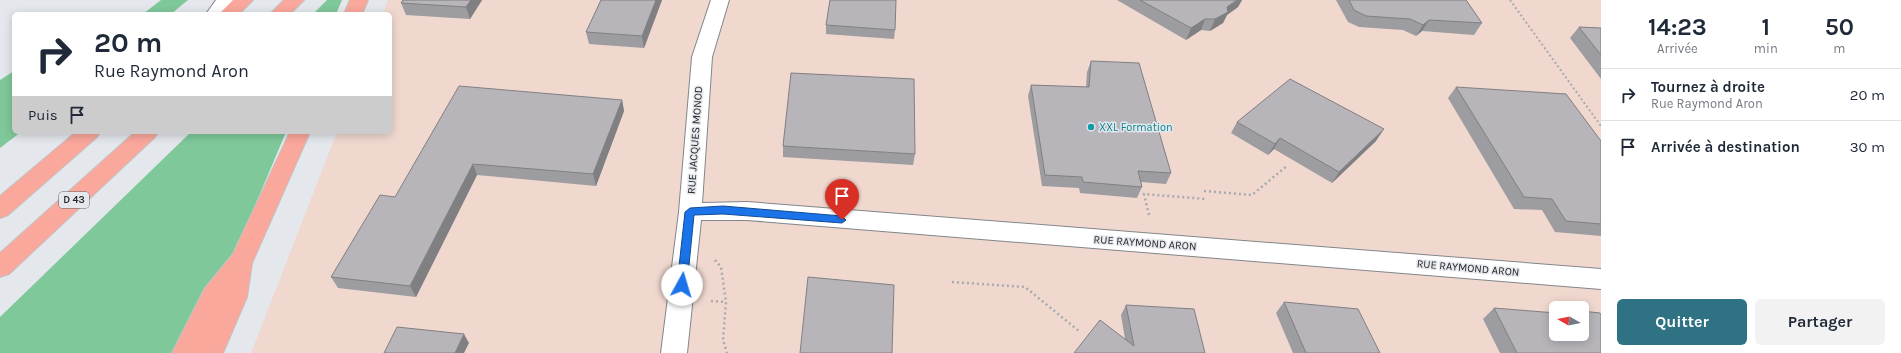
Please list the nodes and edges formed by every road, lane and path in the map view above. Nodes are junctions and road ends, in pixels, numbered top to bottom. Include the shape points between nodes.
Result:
1 (225, 0) edge
2 (244, 0) edge
3 (294, 0) edge
4 (359, 0) edge
5 (720, 0) edge
6 (1510, 0) edge
7 (216, 12) edge
8 (230, 12) edge
9 (281, 12) edge
10 (354, 12) edge
11 (1601, 126) edge
12 (88, 134) edge
13 (146, 134) edge
14 (299, 134) edge
15 (1288, 165) dead end
16 (1204, 191) dead end
17 (1206, 199) dead end
18 (0, 209) edge
19 (690, 212) junction
20 (1150, 220) dead end
21 (712, 256) dead end
22 (242, 260) junction
23 (0, 267) edge
24 (1601, 280) edge
25 (952, 282) dead end
26 (1080, 332) dead end
27 (185, 353) edge
28 (210, 353) edge
29 (674, 353) edge
30 (727, 353) edge

1 - 7 street
2 - 8 highway
3 - 9 highway
4 - 10 highway
5 - 19 street, RUE JACQUES MONOD via 702,57
6 - 11 path
12 - 18 highway
13 - 23 highway, D 43
14 - 22 highway
15 - 16 path via 1252,195
17 - 20 path via 1144,194
19 - 24 street, RUE RAYMOND ARON via 723,210
19 - 29 street, RUE JACQUES MONOD
21 - 30 path via 720,268 726,302 723,340
22 - 27 highway via 214,295
22 - 28 highway via 235,297
25 - 26 path via 1025,287

